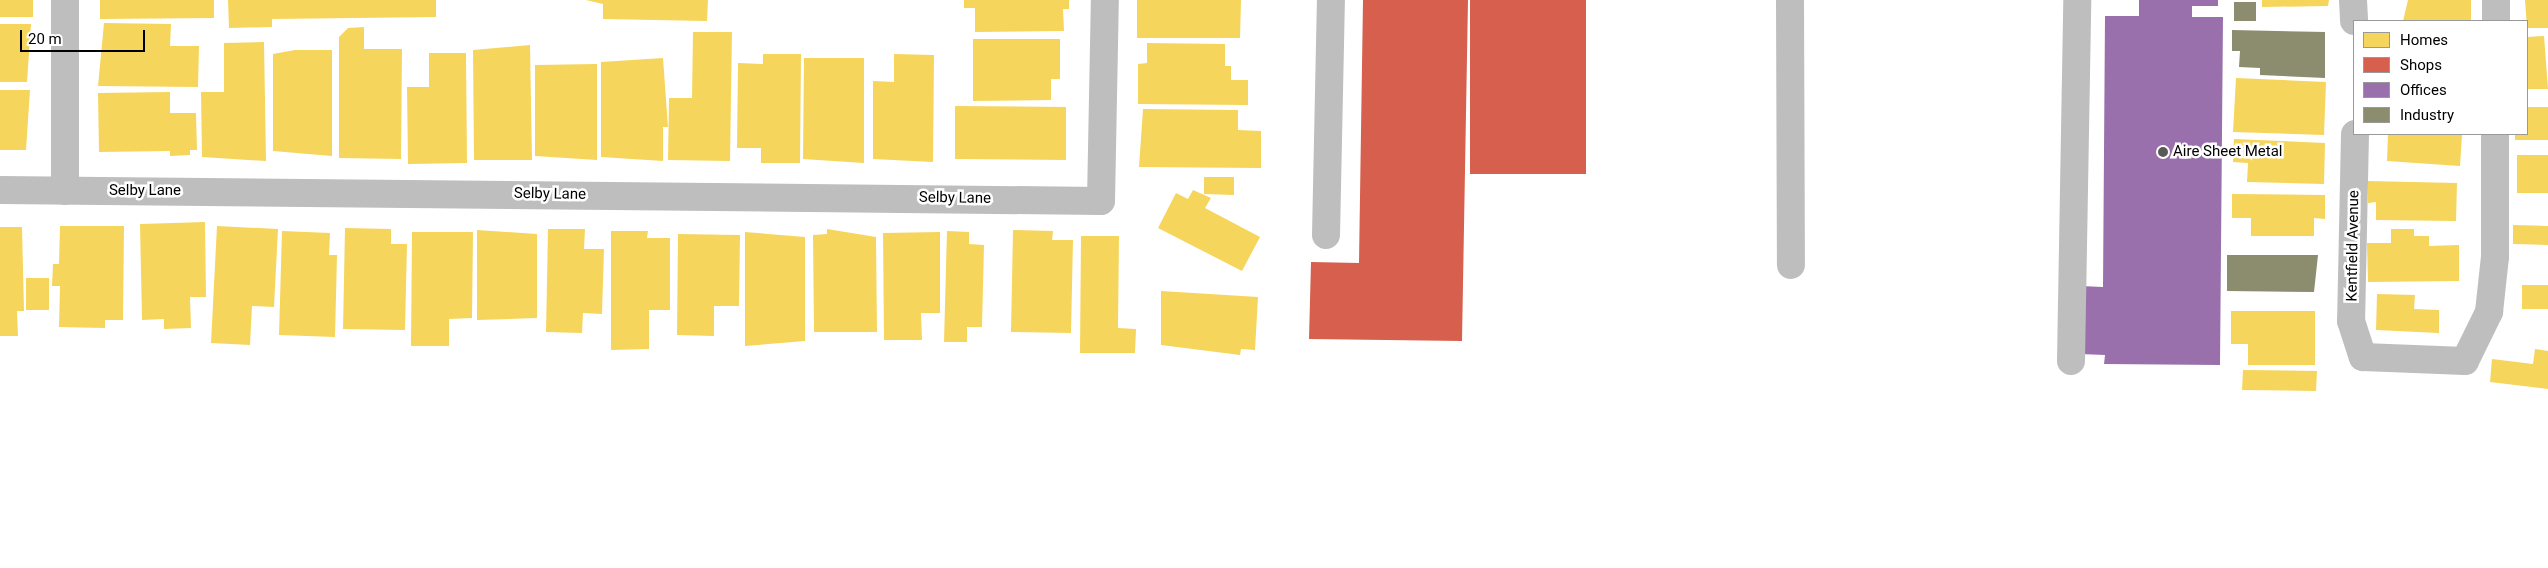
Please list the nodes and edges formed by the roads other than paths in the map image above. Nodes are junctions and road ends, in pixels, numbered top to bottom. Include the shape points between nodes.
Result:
1 (65, 0) edge
2 (1105, 0) edge
3 (1331, 0) edge
4 (1790, 0) edge
5 (2077, 0) edge
6 (2352, 0) edge
7 (2496, 0) edge
8 (2354, 20) edge
9 (2496, 20) edge
10 (2355, 135) edge
11 (2495, 135) edge
12 (0, 190) edge
13 (65, 191) junction
14 (1326, 235) dead end
15 (1790, 266) dead end
16 (2071, 361) dead end

1 - 13 lane
2 - 13 lane, Selby Lane via 1100,201
3 - 14 lane
4 - 15 lane
5 - 16 lane
6 - 8 lane
7 - 9 lane
10 - 11 lane, Kentfield Avenue via 2351,321 2363,357 2465,361 2489,312 2495,257
12 - 13 lane, Selby Lane

